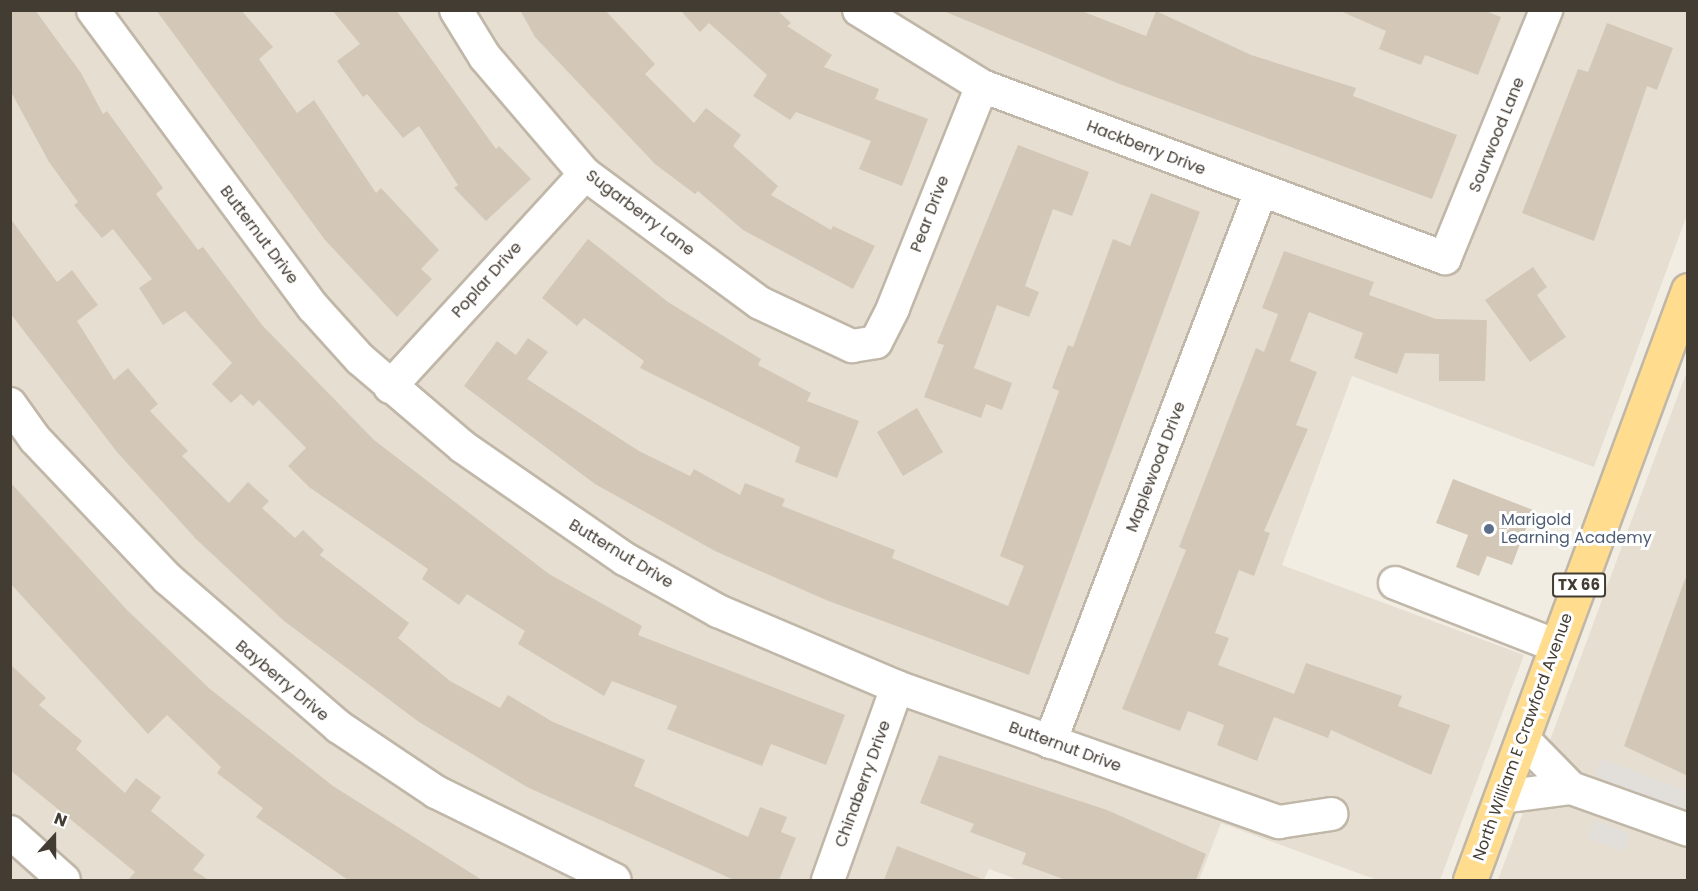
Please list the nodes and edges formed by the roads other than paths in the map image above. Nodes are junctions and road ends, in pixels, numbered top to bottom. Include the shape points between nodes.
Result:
1 (93, 10) edge
2 (456, 10) edge
3 (859, 10) edge
4 (1546, 10) edge
5 (982, 86) junction
6 (585, 174) junction
7 (1261, 191) junction
8 (1445, 258) joint
9 (1688, 290) edge
10 (876, 342) joint
11 (390, 387) junction
12 (10, 404) edge
13 (1395, 583) dead end
14 (1557, 646) junction
15 (897, 687) junction
16 (1523, 739) junction
17 (1050, 742) junction
18 (1571, 788) junction
19 (1502, 797) junction
20 (1331, 814) dead end
21 (1688, 830) edge
22 (10, 832) edge
23 (63, 880) edge
24 (615, 880) edge
25 (828, 880) edge
26 (1470, 880) edge

1 - 11 street, Butternut Drive via 313,307
2 - 6 street, Sugarberry Lane via 485,57
3 - 5 street, Hackberry Drive
4 - 8 street, Sourwood Lane
5 - 7 street, Hackberry Drive
5 - 10 street, Pear Drive
6 - 10 street, Sugarberry Lane via 760,303 852,346
6 - 11 street, Poplar Drive
7 - 8 street, Hackberry Drive
7 - 17 street, Maplewood Drive
9 - 14 main road, North William E Crawford Avenue / TX 66
11 - 15 street, Butternut Drive via 511,483 625,560 718,611
12 - 24 street, Bayberry Drive via 35,439 168,579 339,728 436,792
13 - 14 street
14 - 16 main road, North William E Crawford Avenue / TX 66
15 - 17 street, Butternut Drive
15 - 25 street, Chinaberry Drive
16 - 18 street
16 - 19 main road, North William E Crawford Avenue / TX 66
17 - 20 street, Butternut Drive via 1279,822
18 - 19 street
18 - 21 street
19 - 26 main road, North William E Crawford Avenue / TX 66
22 - 23 street

